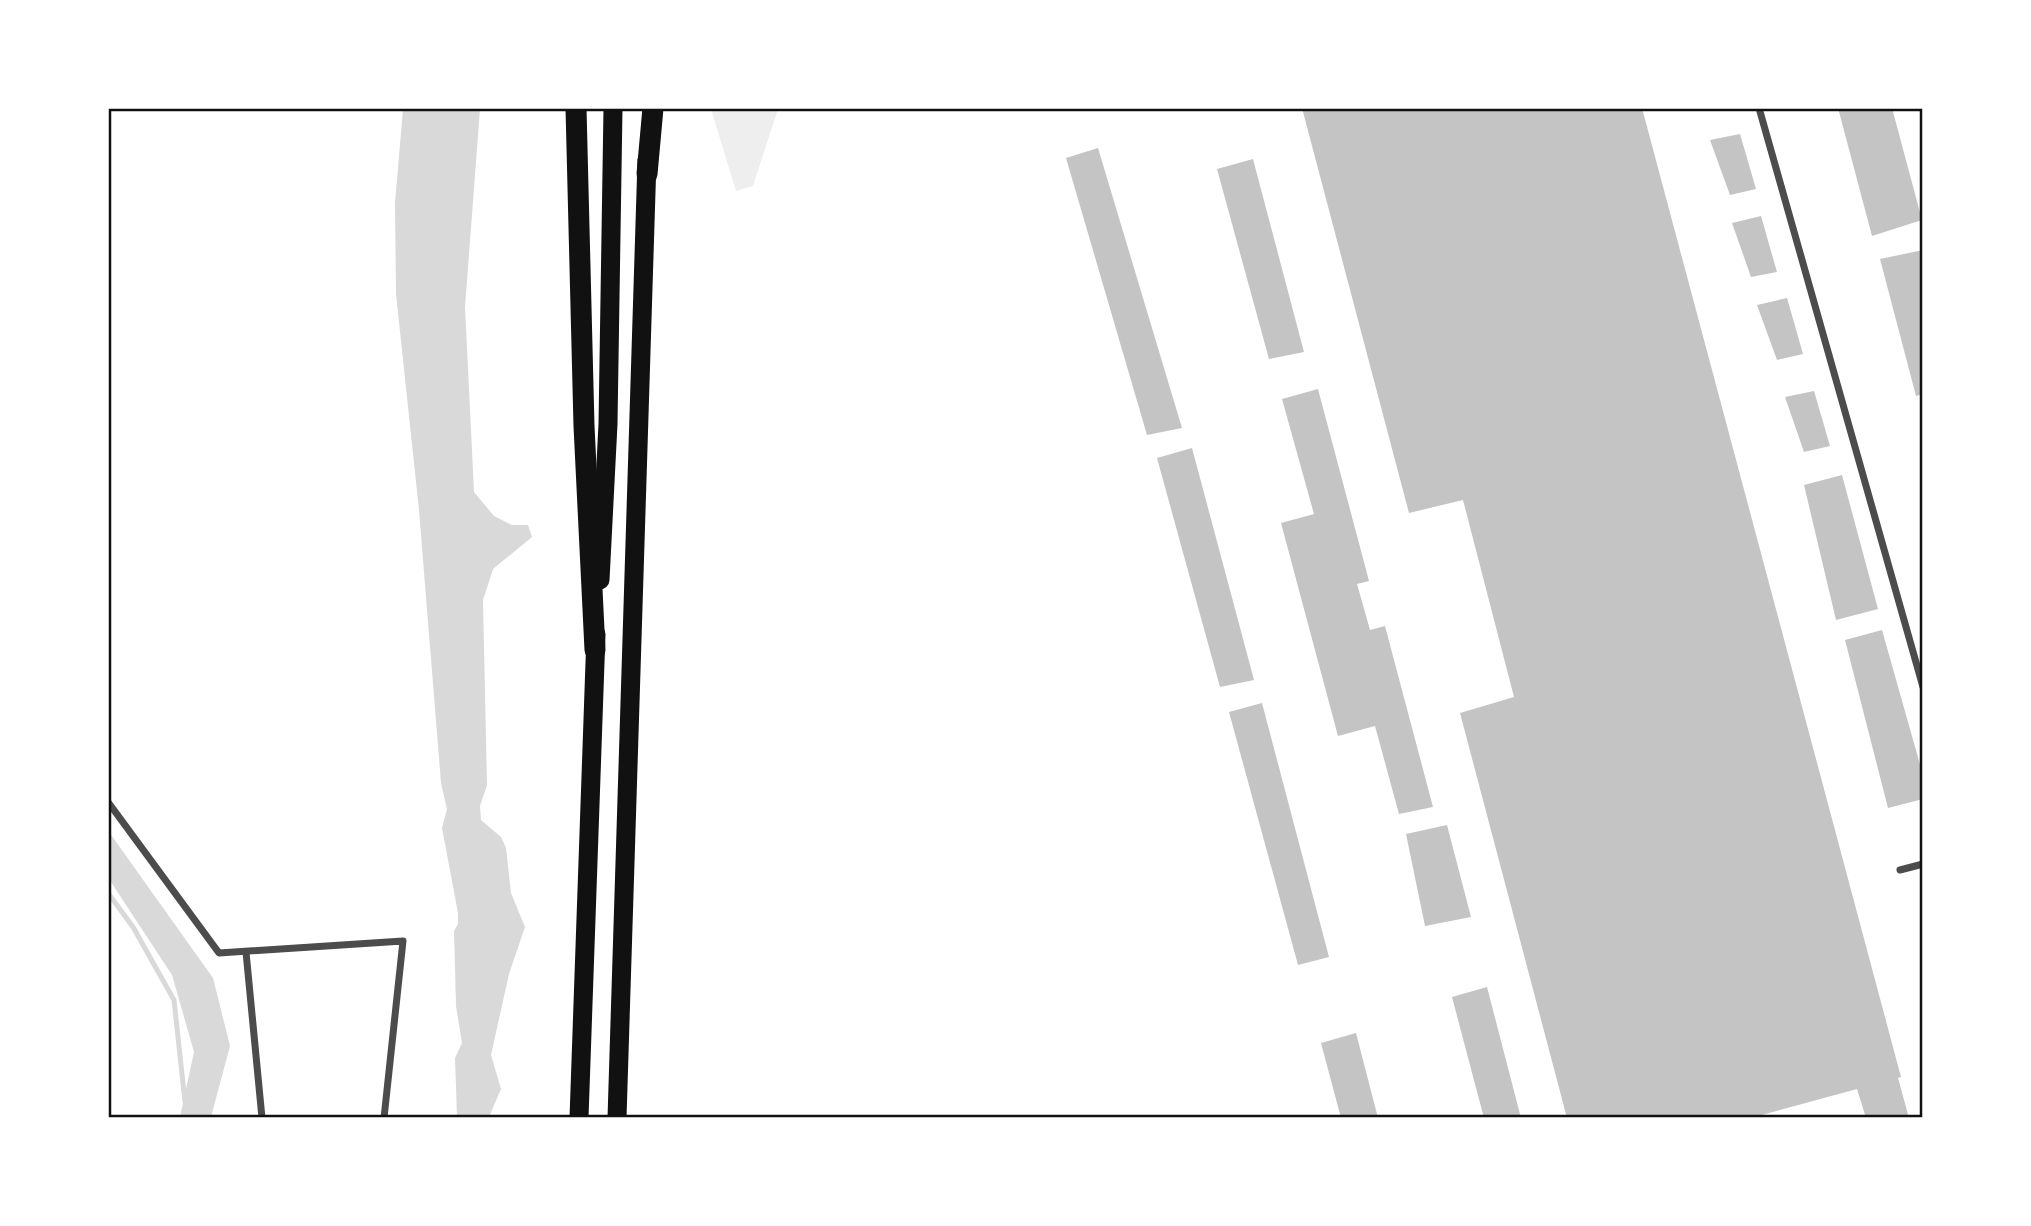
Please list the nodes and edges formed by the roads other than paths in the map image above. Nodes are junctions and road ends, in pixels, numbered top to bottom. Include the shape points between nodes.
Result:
1 (576, 108) edge
2 (613, 108) edge
3 (645, 108) edge
4 (653, 108) edge
5 (1759, 108) edge
6 (647, 174) junction
7 (596, 650) junction
8 (1923, 687) edge
9 (108, 802) edge
10 (1923, 864) edge
11 (1900, 870) dead end
12 (246, 951) junction
13 (584, 976) junction
14 (622, 989) junction
15 (262, 1118) edge
16 (384, 1118) edge
17 (566, 1118) edge
18 (579, 1118) edge
19 (617, 1118) edge
20 (628, 1118) edge

1 - 7 highway via 584,426
2 - 7 highway via 608,424
3 - 6 highway
4 - 6 highway
5 - 8 street
6 - 14 highway via 623,839
7 - 13 highway
9 - 12 street via 219,953
10 - 11 street
12 - 15 street
12 - 16 street via 402,941
13 - 17 highway
13 - 18 highway
14 - 19 highway
14 - 20 highway

